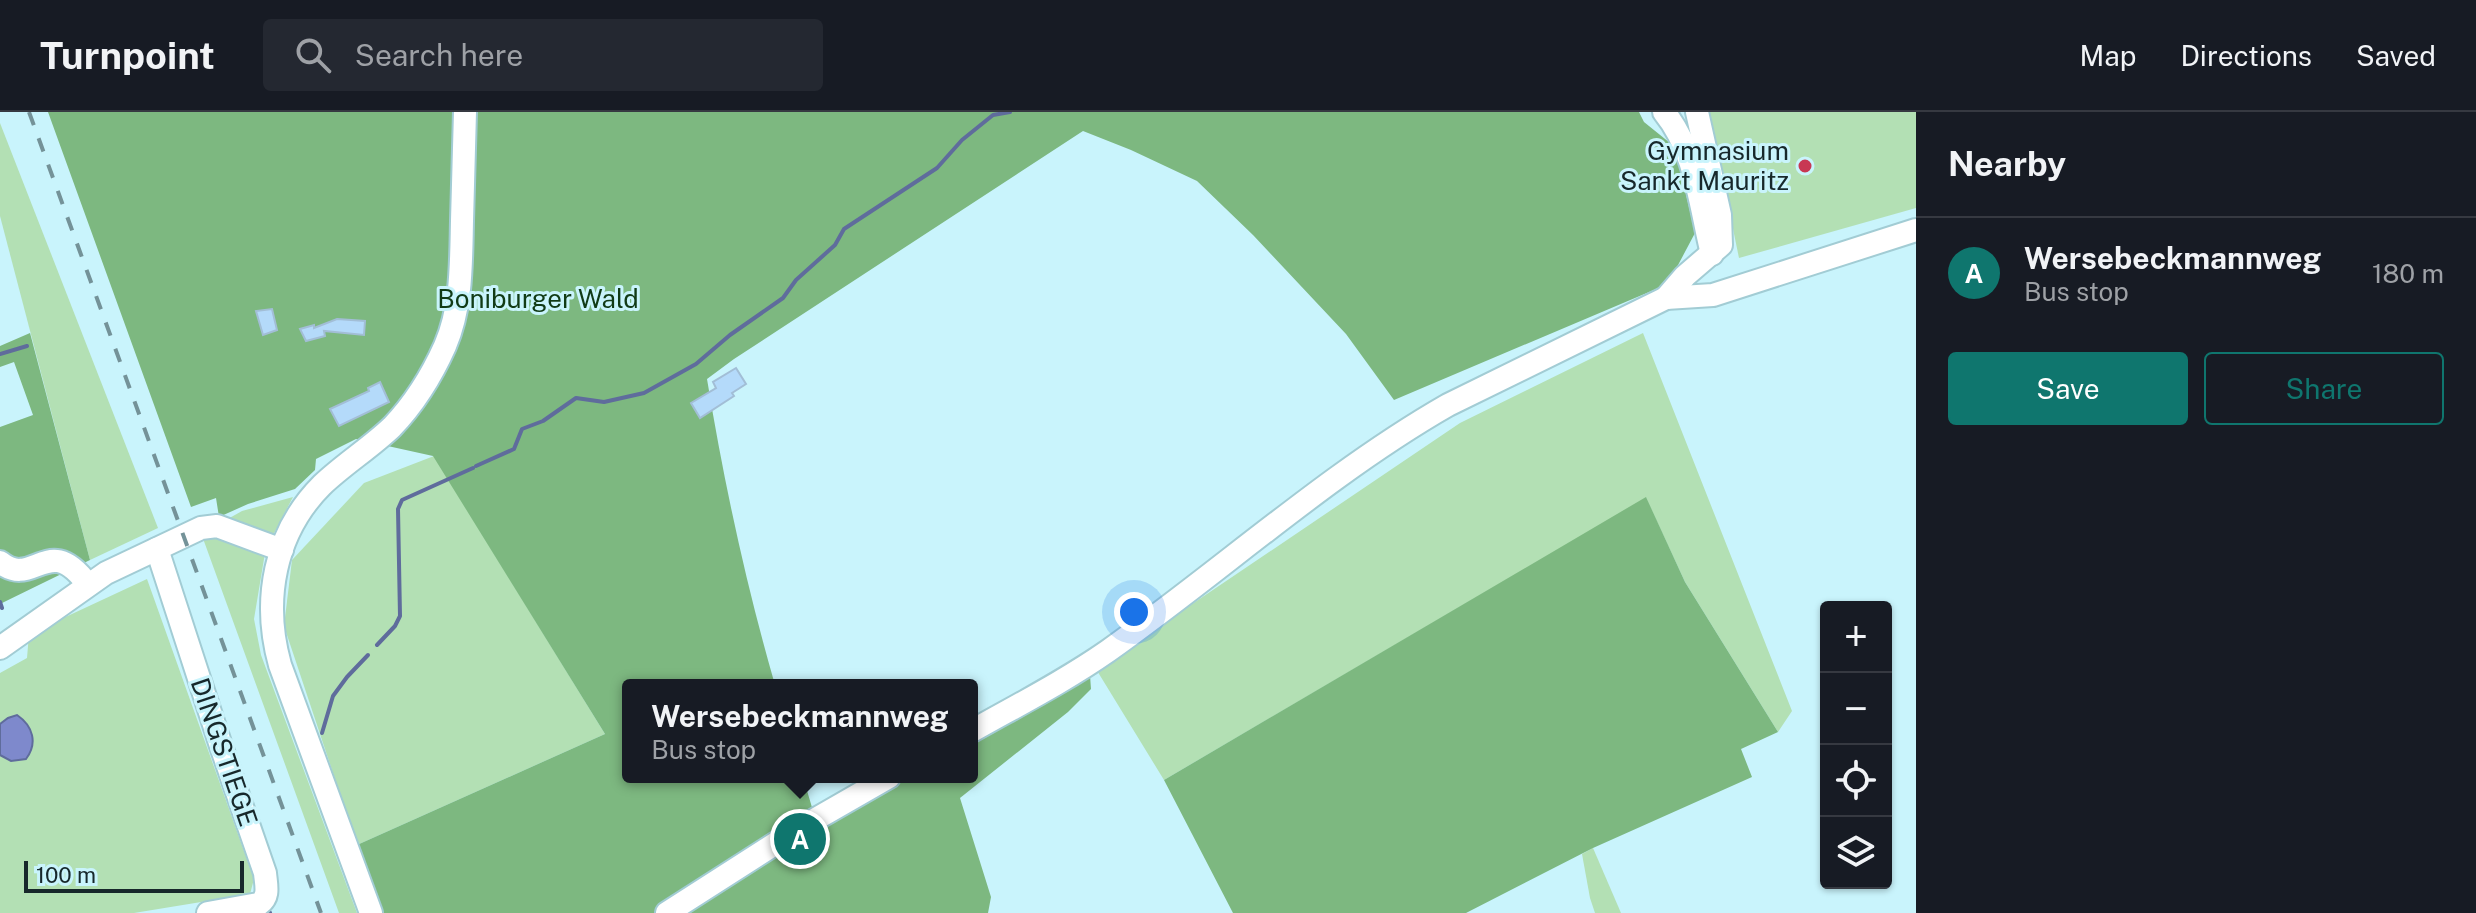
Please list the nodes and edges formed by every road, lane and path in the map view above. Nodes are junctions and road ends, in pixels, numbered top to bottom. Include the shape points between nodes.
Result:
1 (465, 112) edge
2 (1664, 112) edge
3 (1697, 112) edge
4 (1916, 230) edge
5 (1712, 254) junction
6 (1666, 298) junction
7 (157, 549) junction
8 (282, 550) junction
9 (0, 562) edge
10 (88, 585) junction
11 (0, 648) edge
12 (978, 728) edge
13 (879, 783) edge
14 (208, 913) edge
15 (371, 913) edge
16 (667, 913) edge

1 - 8 street via 460,283 444,348 398,420 309,500
2 - 5 street via 1687,151
3 - 5 street via 1722,230 1721,245
4 - 6 street via 1713,295
5 - 6 street
6 - 12 street via 1415,424 1109,650
7 - 8 street via 210,526
7 - 10 street
7 - 14 street, DINGSTIEGE via 265,873 264,901
8 - 15 street via 272,594 277,652
9 - 10 street via 23,571 61,560
10 - 11 street
13 - 16 street

